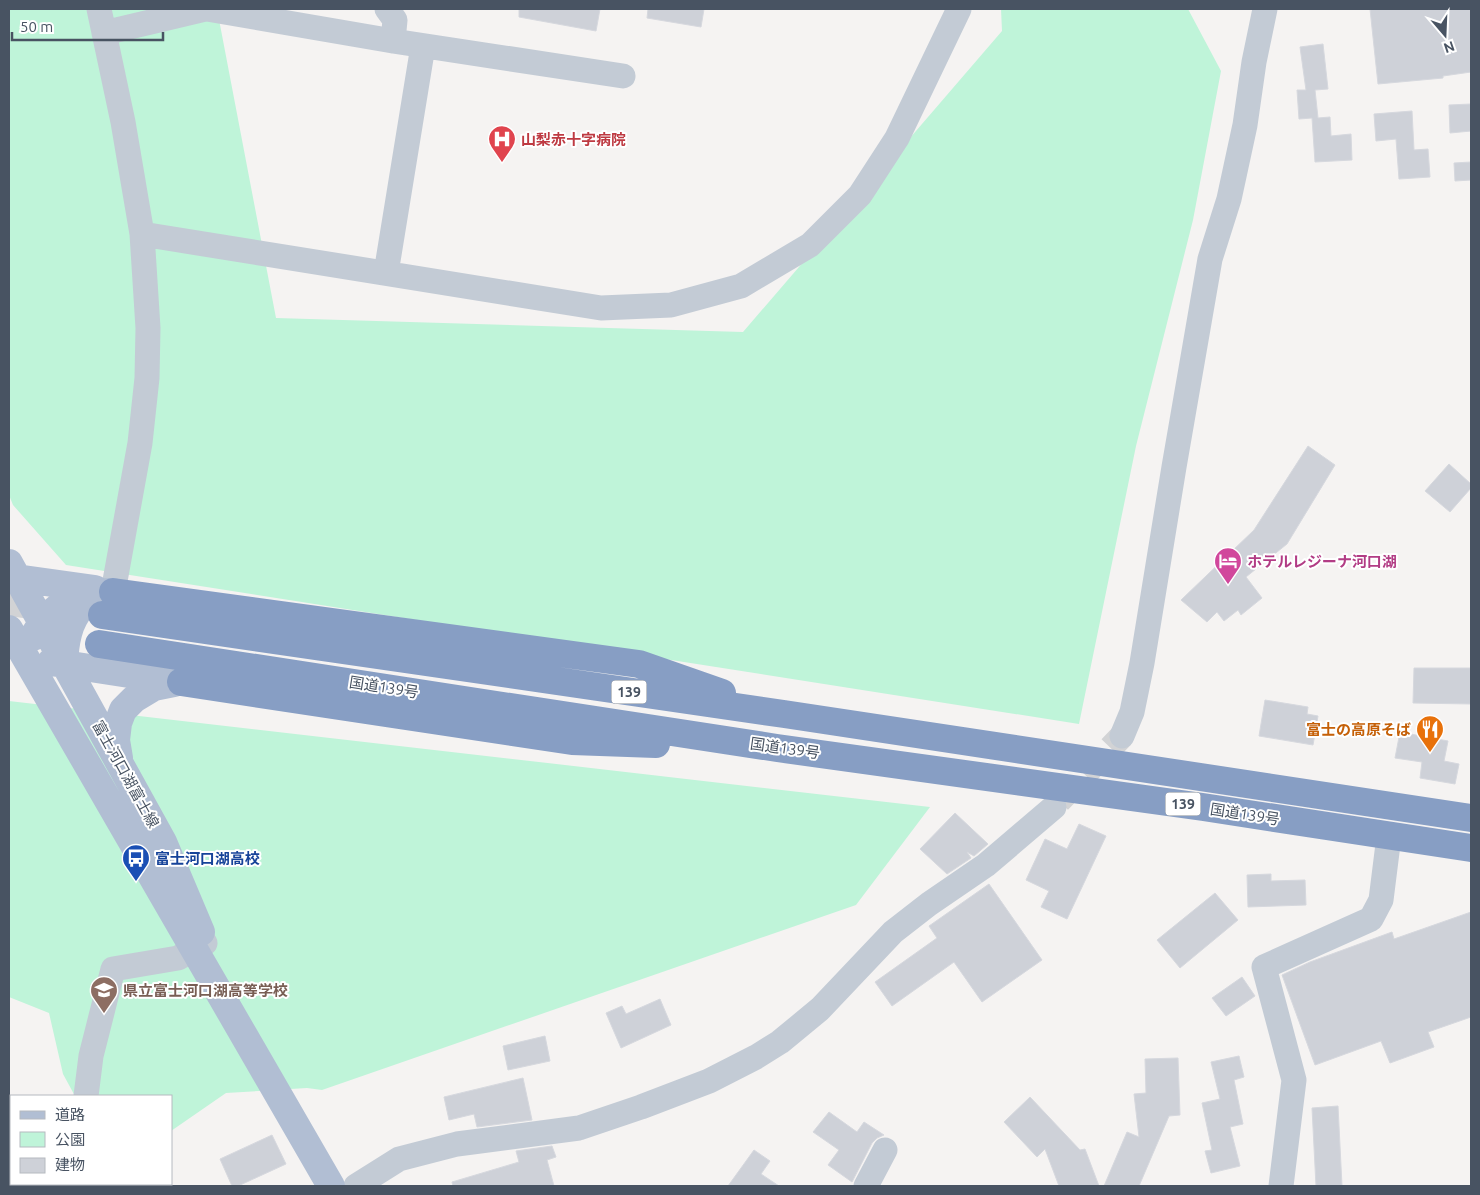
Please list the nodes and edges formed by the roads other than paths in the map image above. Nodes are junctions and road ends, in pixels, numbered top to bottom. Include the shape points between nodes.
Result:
1 (99, 9) edge
2 (206, 9) edge
3 (387, 9) edge
4 (960, 9) edge
5 (1265, 9) edge
6 (104, 33) junction
7 (393, 41) junction
8 (423, 46) junction
9 (623, 76) dead end
10 (142, 234) junction
11 (386, 273) junction
12 (11, 577) edge
13 (108, 604) junction
14 (41, 622) junction
15 (9, 629) edge
16 (99, 644) dead end
17 (18, 658) edge
18 (64, 664) junction
19 (181, 682) junction
20 (1122, 736) tunnel mouth
21 (777, 748) junction
22 (120, 764) junction
23 (1054, 806) tunnel mouth
24 (1471, 818) edge
25 (1389, 836) junction
26 (1471, 848) edge
27 (200, 947) junction
28 (86, 1095) edge
29 (885, 1150) dead end
30 (331, 1186) edge
31 (356, 1186) edge
32 (866, 1186) edge
33 (1281, 1186) edge

1 - 6 street
2 - 6 street
2 - 7 street
3 - 7 street via 396,20
4 - 11 street via 897,138 860,195 810,245 742,286 671,306 601,308
5 - 20 street via 1230,199 1210,259 1140,671 1132,712
6 - 10 street
7 - 8 street
8 - 9 street
8 - 11 street
10 - 11 street
10 - 13 street via 148,328 147,378 140,443
12 - 13 main road
12 - 14 main road, 富士河口湖富士線
13 - 14 main road via 98,592 79,596 62,604
13 - 18 main road via 102,595 84,605 73,619 68,631
13 - 24 highway, 国道139号 / 139 via 639,664 784,714
14 - 17 main road
14 - 18 main road, 富士河口湖富士線
15 - 17 main road, 富士河口湖富士線
16 - 21 highway, 国道139号 / 139
17 - 18 main road
17 - 27 main road, 富士河口湖富士線
18 - 19 main road
18 - 22 main road, 富士河口湖富士線
19 - 21 highway via 572,742
19 - 22 main road via 154,687 123,710 116,740
21 - 25 highway, 国道139号 / 139
22 - 27 main road, 富士河口湖富士線 via 163,842
23 - 31 street via 986,865 893,932 820,1010 756,1057 709,1081 579,1128 457,1144 399,1159
25 - 26 highway, 国道139号 / 139
25 - 33 street via 1381,900 1371,919 1264,967 1294,1080
27 - 28 street via 178,958 113,969 91,1056
27 - 30 main road, 富士河口湖富士線 via 251,1048
29 - 32 street

